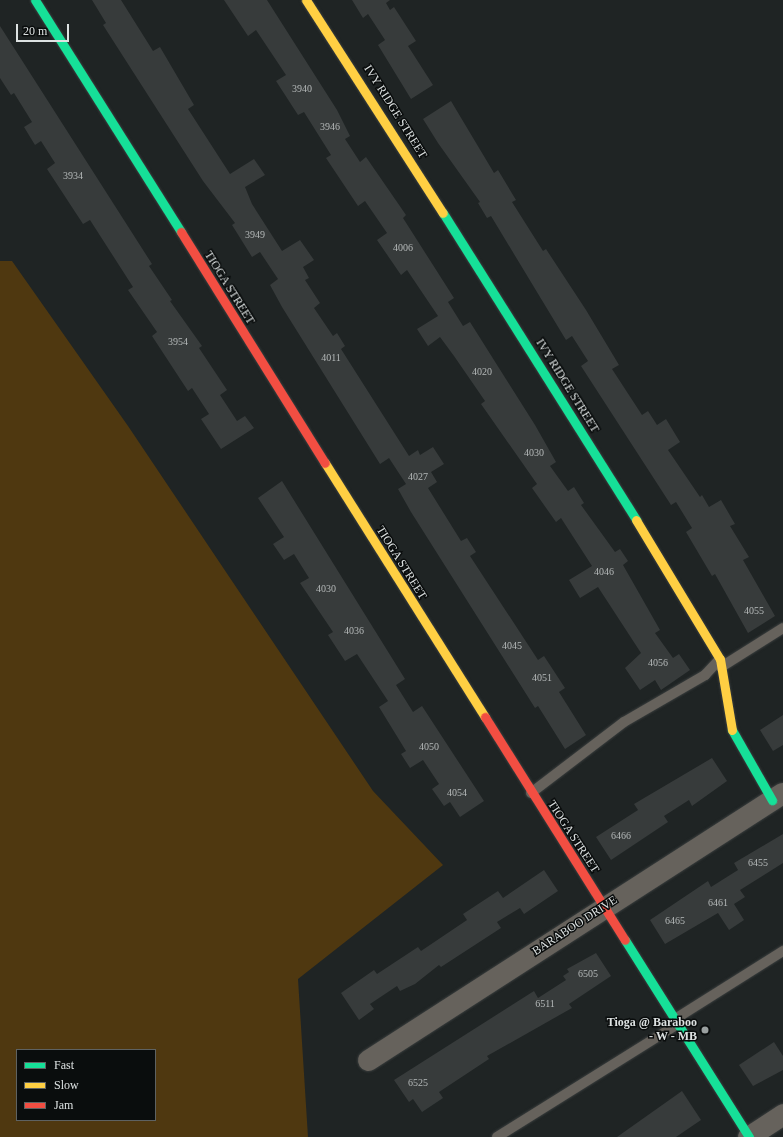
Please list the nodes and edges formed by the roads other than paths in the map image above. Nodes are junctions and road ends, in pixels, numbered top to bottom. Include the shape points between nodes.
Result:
1 (35, 0) edge
2 (306, 0) edge
3 (783, 628) edge
4 (720, 663) junction
5 (531, 793) junction
6 (778, 796) edge
7 (605, 907) junction
8 (783, 951) edge
9 (677, 1022) junction
10 (368, 1060) dead end
11 (783, 1114) edge
12 (497, 1137) edge
13 (748, 1137) edge

1 - 5 street, TIOGA STREET
2 - 4 street, IVY RIDGE STREET via 556,388
3 - 4 lane
4 - 5 lane via 706,675 624,722
4 - 6 street, IVY RIDGE STREET via 733,737
5 - 7 street, TIOGA STREET
6 - 7 street, BARABOO DRIVE
7 - 9 street, TIOGA STREET
7 - 10 street, BARABOO DRIVE
8 - 9 lane
9 - 12 lane
9 - 13 street, TIOGA STREET
11 - 13 street

